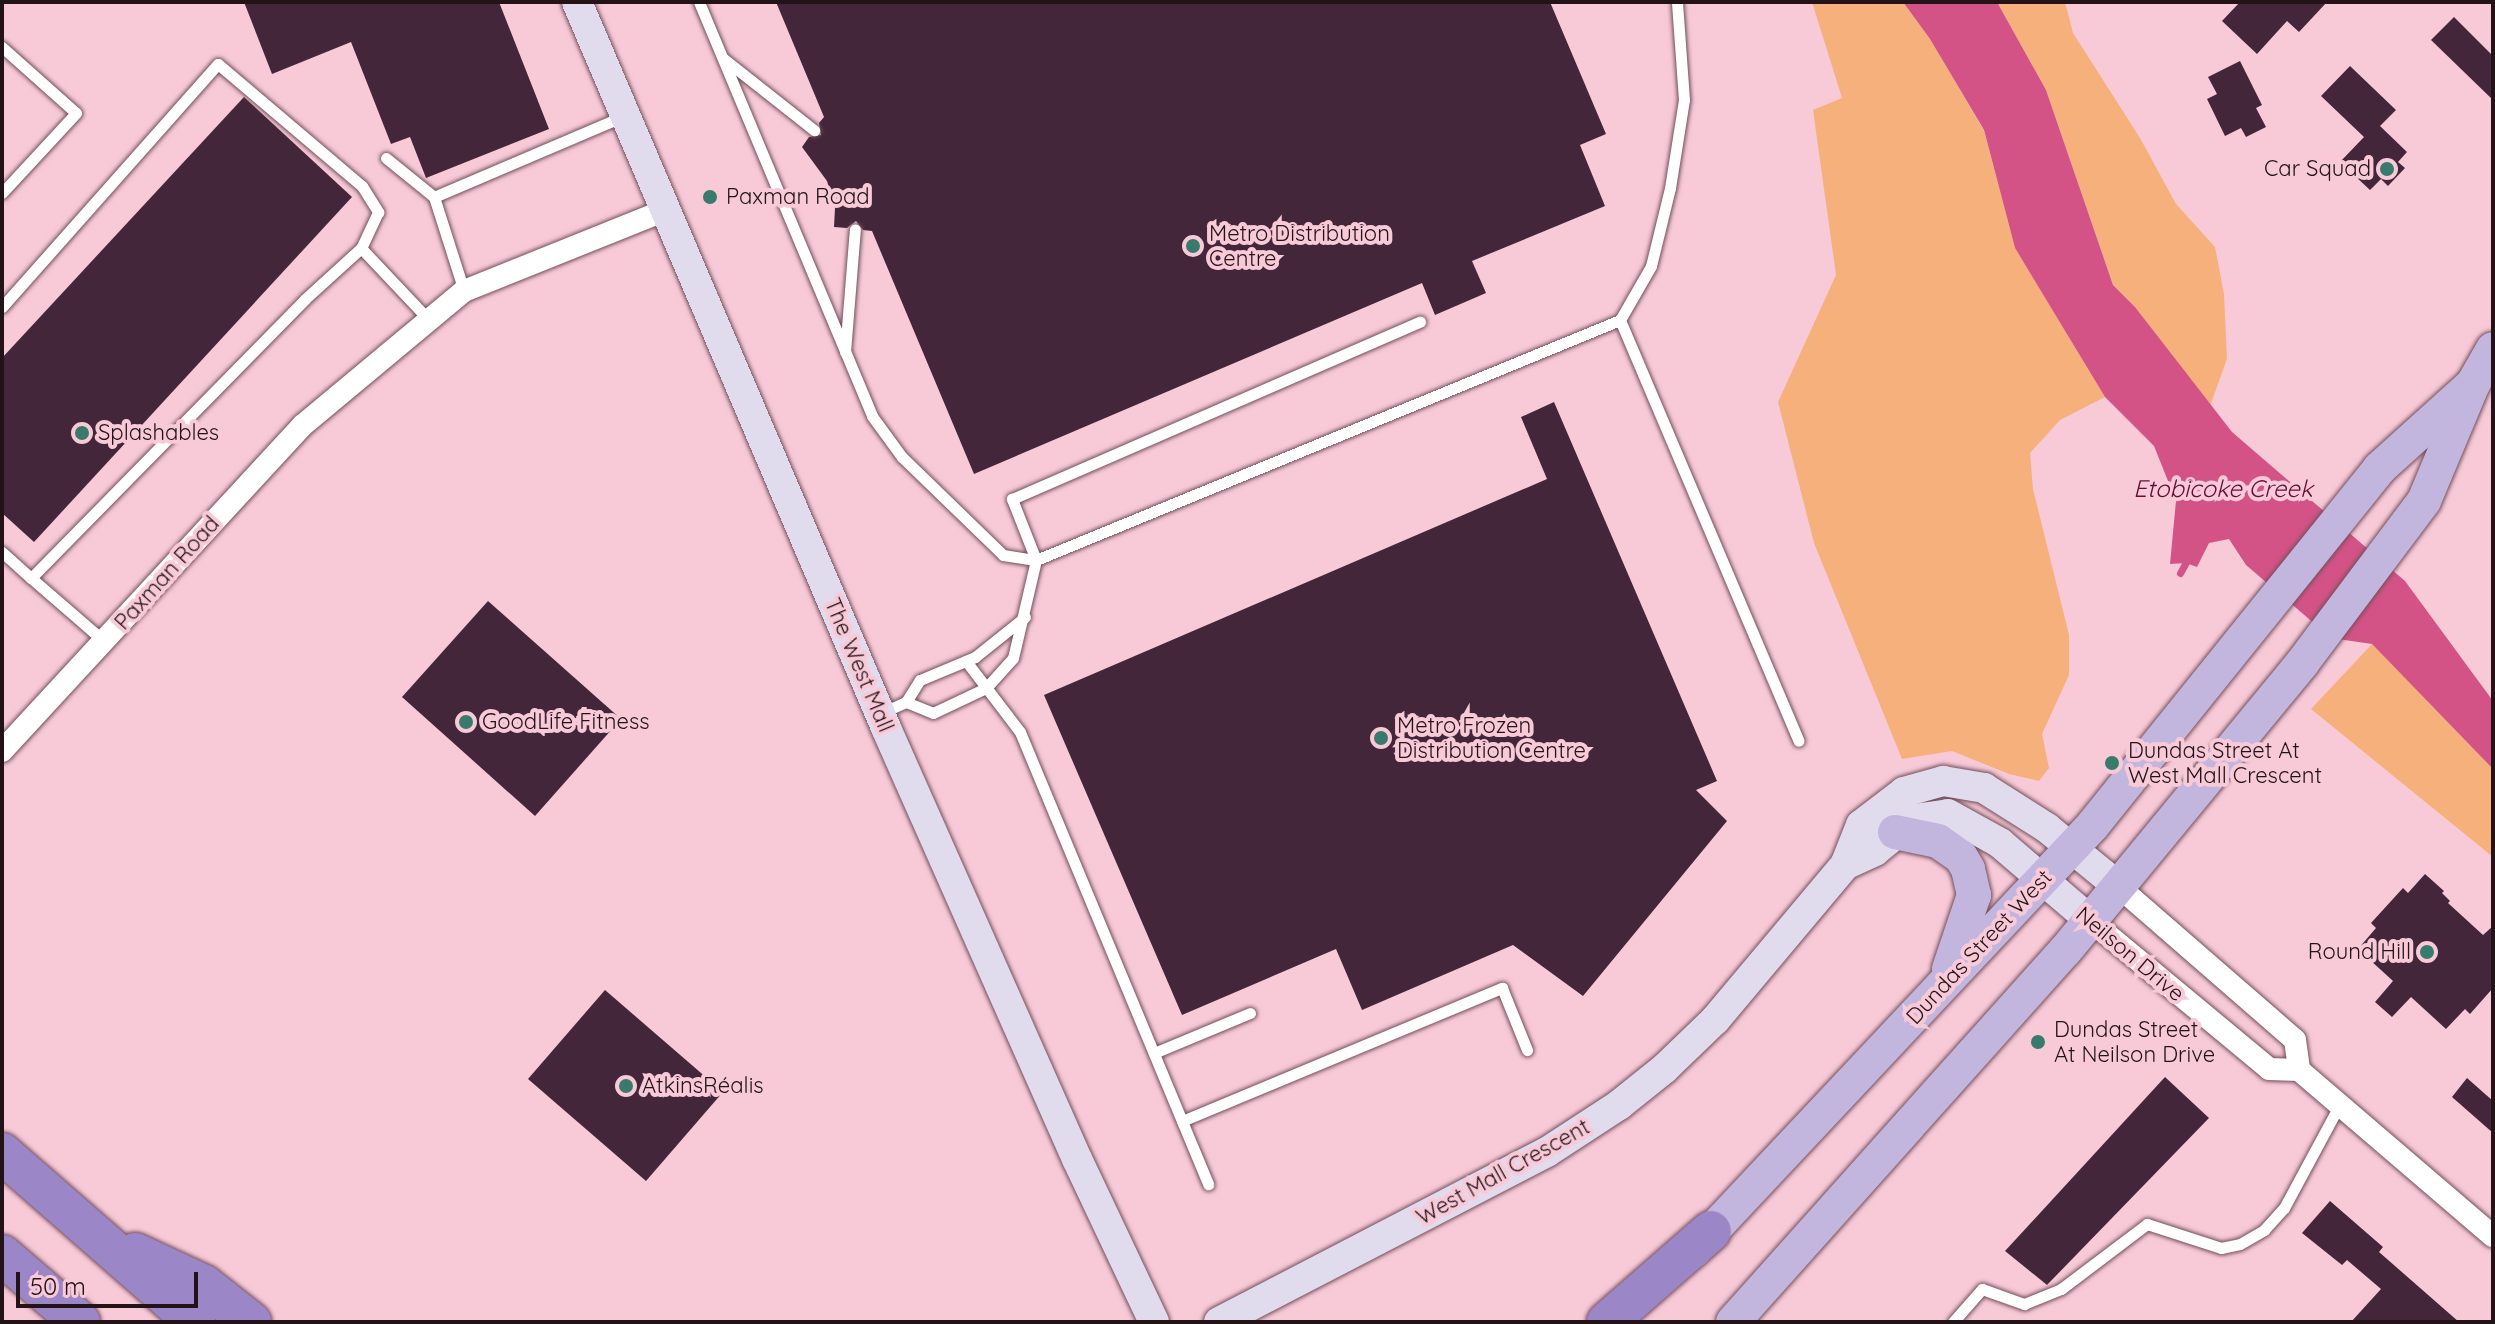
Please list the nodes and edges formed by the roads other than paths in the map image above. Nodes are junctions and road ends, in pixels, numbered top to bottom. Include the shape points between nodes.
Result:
1 (577, 2) edge
2 (1677, 2) edge
3 (700, 3) edge
4 (2, 47) edge
5 (722, 57) junction
6 (625, 116) junction
7 (814, 130) dead end
8 (386, 158) dead end
9 (2, 193) edge
10 (434, 197) junction
11 (665, 210) junction
12 (855, 229) dead end
13 (361, 248) junction
14 (464, 291) junction
15 (2, 307) edge
16 (429, 320) junction
17 (1620, 320) junction
18 (1420, 322) dead end
19 (845, 357) junction
20 (2485, 371) edge
21 (2, 552) edge
22 (1036, 560) junction
23 (31, 578) junction
24 (1025, 616) junction
25 (105, 642) junction
26 (966, 661) junction
27 (986, 688) junction
28 (893, 708) junction
29 (1799, 741) dead end
30 (2, 751) edge
31 (1895, 832) junction
32 (2073, 847) junction
33 (1845, 865) junction
34 (2044, 878) junction
35 (2119, 887) junction
36 (2091, 921) junction
37 (1943, 985) junction
38 (1250, 1013) dead end
39 (1527, 1050) dead end
40 (1154, 1053) junction
41 (2299, 1070) junction
42 (2340, 1104) junction
43 (1182, 1121) junction
44 (2, 1153) edge
45 (1208, 1184) dead end
46 (1711, 1231) junction
47 (90, 1232) junction
48 (2493, 1236) edge
49 (2, 1255) edge
50 (80, 1322) edge
51 (195, 1322) edge
52 (251, 1322) edge
53 (1154, 1322) edge
54 (1219, 1322) edge
55 (1607, 1322) edge
56 (1631, 1322) edge
57 (1733, 1322) edge
58 (1953, 1322) edge

1 - 6 main road, The West Mall
2 - 17 lane via 1684,100 1670,188 1651,266
3 - 5 lane
4 - 9 lane via 76,113
5 - 7 lane
5 - 19 lane
6 - 10 lane
6 - 11 main road, The West Mall
8 - 10 lane
10 - 14 lane
11 - 14 street, Paxman Road
11 - 28 main road, The West Mall
12 - 19 lane
13 - 15 lane via 378,212 362,186 218,64
13 - 16 lane
13 - 23 lane
14 - 16 street, Paxman Road
16 - 25 street, Paxman Road via 303,425
17 - 22 lane
17 - 29 lane
18 - 22 lane via 1012,499
19 - 22 lane via 872,416 902,457 1003,555
20 - 32 main road, Dundas Street West via 2380,468
20 - 35 main road via 2424,501 2303,662
21 - 23 lane
22 - 24 lane
23 - 25 lane
24 - 26 lane
24 - 27 lane via 1013,658
25 - 30 street, Paxman Road
26 - 27 lane
26 - 28 lane via 920,680
27 - 28 lane via 933,713
27 - 40 lane via 1020,732
28 - 53 main road, The West Mall via 1077,1159
31 - 33 main road, West Mall Crescent via 1875,851
31 - 34 main road, West Mall Crescent via 1925,815 1959,818
31 - 37 main road via 1950,848 1973,882 1970,912
32 - 33 main road, West Mall Crescent via 1993,793 1943,781 1904,792 1874,812 1861,825
32 - 34 main road, Dundas Street West
32 - 35 main road, Neilson Drive
33 - 54 main road, West Mall Crescent via 1715,1020 1619,1105 1547,1152
34 - 36 main road, Neilson Drive
34 - 37 main road, Dundas Street West
35 - 36 main road
35 - 41 street, Neilson Drive via 2295,1040
36 - 41 street, Neilson Drive via 2269,1069
36 - 57 main road
37 - 46 main road, Dundas Street West
38 - 40 lane
39 - 43 lane via 1502,988
40 - 43 lane
41 - 42 street, Neilson Drive
42 - 48 street, Neilson Drive
42 - 58 lane via 2284,1208 2264,1230 2240,1244 2221,1248 2147,1224 2061,1289 2024,1304 1982,1289
43 - 45 lane
44 - 47 highway
46 - 55 highway
46 - 56 main road, Dundas Street West
47 - 51 highway
47 - 52 highway via 204,1285
49 - 50 highway

